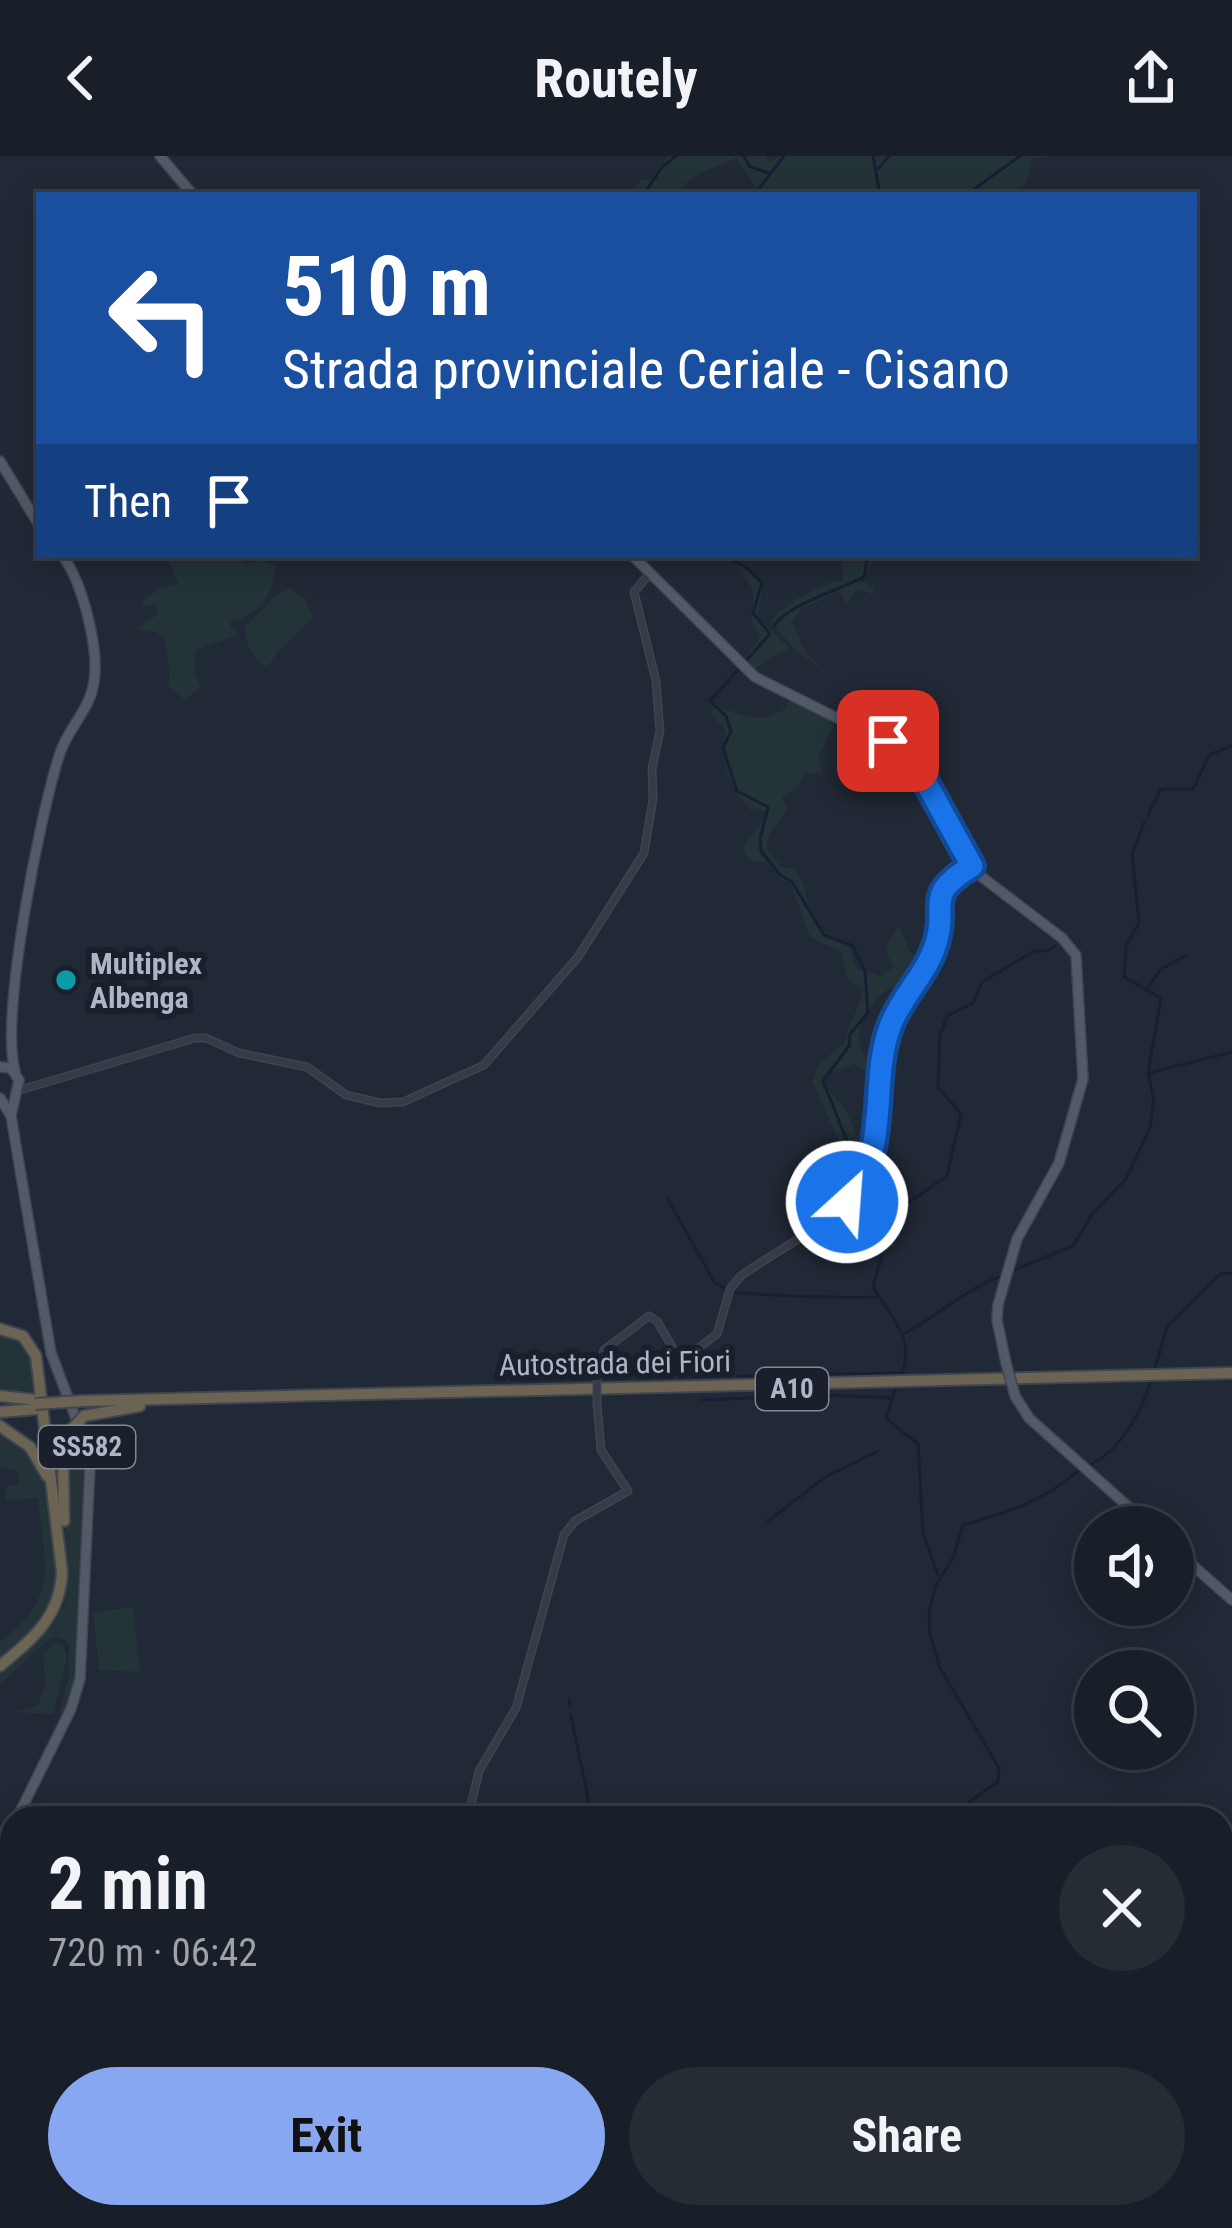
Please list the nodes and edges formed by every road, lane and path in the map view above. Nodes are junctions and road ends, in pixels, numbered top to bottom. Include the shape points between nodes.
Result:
1 (160, 156) edge
2 (181, 156) edge
3 (169, 167) junction
4 (190, 192) edge
5 (0, 461) edge
6 (36, 520) edge
7 (64, 558) edge
8 (635, 558) edge
9 (650, 573) junction
10 (972, 866) junction
11 (9, 1037) junction
12 (0, 1050) edge
13 (0, 1065) edge
14 (16, 1073) junction
15 (44, 1084) junction
16 (15, 1093) junction
17 (0, 1097) edge
18 (11, 1116) junction
19 (0, 1329) edge
20 (1232, 1376) edge
21 (0, 1396) edge
22 (36, 1404) junction
23 (83, 1408) junction
24 (0, 1409) edge
25 (0, 1426) edge
26 (56, 1502) junction
27 (1127, 1506) edge
28 (61, 1548) junction
29 (1194, 1567) edge
30 (1232, 1600) edge
31 (0, 1666) edge
32 (22, 1806) edge
33 (471, 1806) edge

1 - 3 main road
2 - 3 street
3 - 4 main road
5 - 6 main road
7 - 11 main road via 85,595 94,682 60,753 23,913
8 - 9 main road
9 - 10 main road via 755,677 897,748 930,786
9 - 15 street via 634,592 660,730 644,853 578,957 484,1065 403,1102 380,1103 346,1095 307,1067 195,1038
10 - 27 main road, bridge via 1070,945 1079,964 1080,1093 1059,1163 1017,1239 998,1305 1004,1359 1024,1414
10 - 33 street, bridge via 939,896 936,946 892,1022 877,1136 852,1195 741,1276 717,1334 685,1358 649,1316 604,1350 597,1375 601,1450 628,1491 564,1535 516,1708 479,1771
11 - 12 main road
11 - 13 main road
11 - 14 main road
13 - 14 main road
14 - 15 street
14 - 16 main road
15 - 16 street
16 - 17 main road
16 - 18 main road, SS582
17 - 18 main road, SS582
18 - 32 main road, SS582 via 51,1353 89,1467 80,1679
19 - 26 highway via 19,1333 34,1351
20 - 23 highway, Autostrada dei Fiori / A10
20 - 23 highway, Autostrada dei Fiori / A10
21 - 22 highway
22 - 23 highway, Autostrada dei Fiori / A10, bridge
22 - 23 highway, Autostrada dei Fiori / A10, bridge
22 - 24 highway, Autostrada dei Fiori / A10
23 - 28 highway, bridge via 63,1447
25 - 26 highway via 35,1452
26 - 28 highway
28 - 31 highway via 62,1586 51,1616
29 - 30 main road

